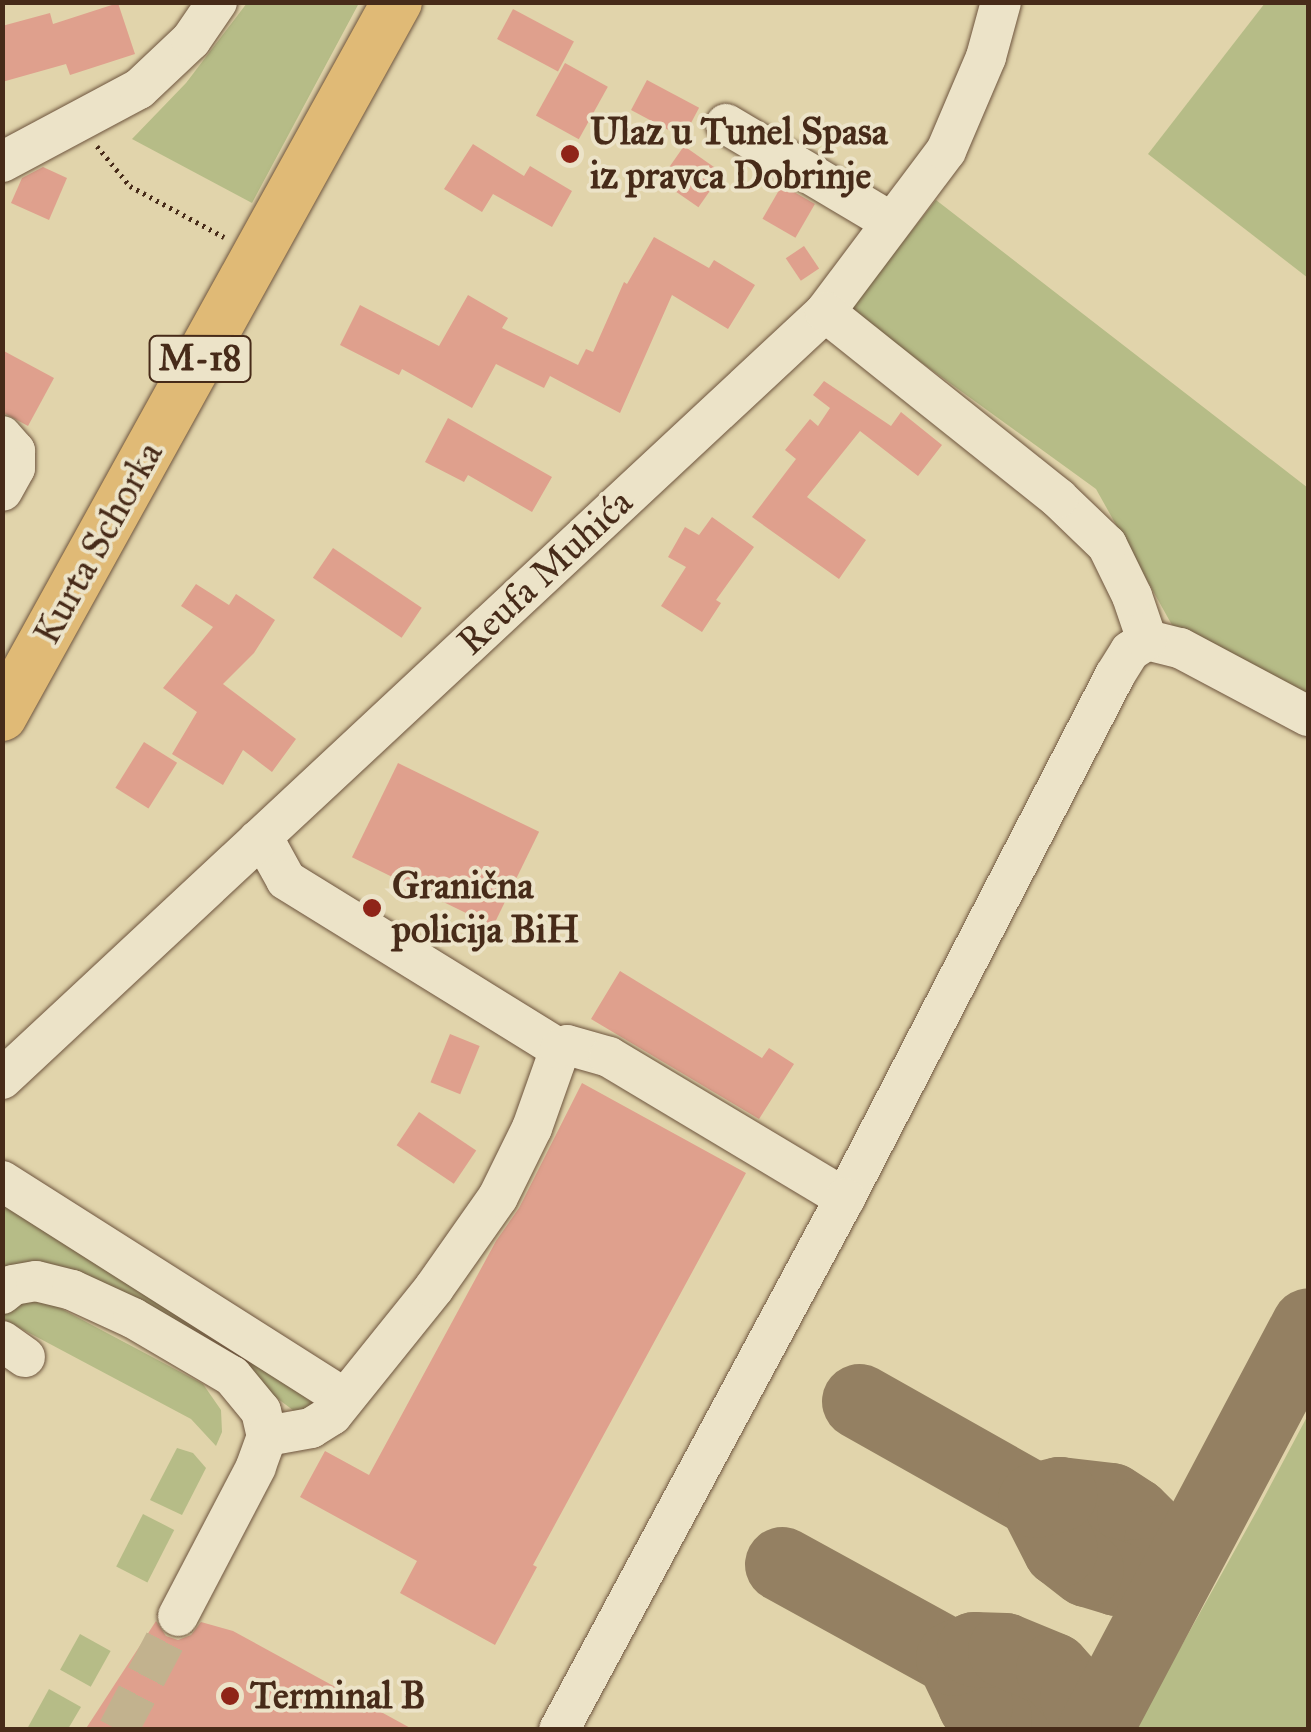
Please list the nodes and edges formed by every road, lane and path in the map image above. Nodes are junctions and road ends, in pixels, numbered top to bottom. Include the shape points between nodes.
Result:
1 (217, 2) edge
2 (397, 2) edge
3 (1002, 2) edge
4 (84, 118) junction
5 (726, 124) dead end
6 (2, 162) edge
7 (891, 222) junction
8 (258, 255) junction
9 (826, 312) junction
10 (2, 436) edge
11 (2, 490) edge
12 (1146, 640) junction
13 (2, 716) edge
14 (1308, 716) edge
15 (258, 840) junction
16 (560, 1048) junction
17 (2, 1079) edge
18 (2, 1181) edge
19 (845, 1198) junction
20 (2, 1294) edge
21 (344, 1398) junction
22 (267, 1436) junction
23 (178, 1616) tunnel mouth
24 (559, 1730) edge

1 - 4 street via 191,40 139,88
2 - 8 main road, Kurta Schorka / M-18
3 - 7 street, Reufa Muhića via 946,150
4 - 6 street
4 - 8 path via 98,148 130,186
5 - 7 street
7 - 9 street, Reufa Muhića
8 - 13 main road, Kurta Schorka / M-18
9 - 12 street via 1107,545
9 - 15 street, Reufa Muhića
10 - 11 street via 15,451 15,468
12 - 14 street via 1180,648
12 - 19 street via 1115,676
15 - 16 street via 286,880
15 - 17 street, Reufa Muhića
16 - 19 street via 608,1056
16 - 21 street via 498,1198
18 - 21 street
19 - 24 street
20 - 22 street via 13,1285 50,1284 132,1318 232,1376 261,1411
21 - 22 street via 311,1428
22 - 23 street

